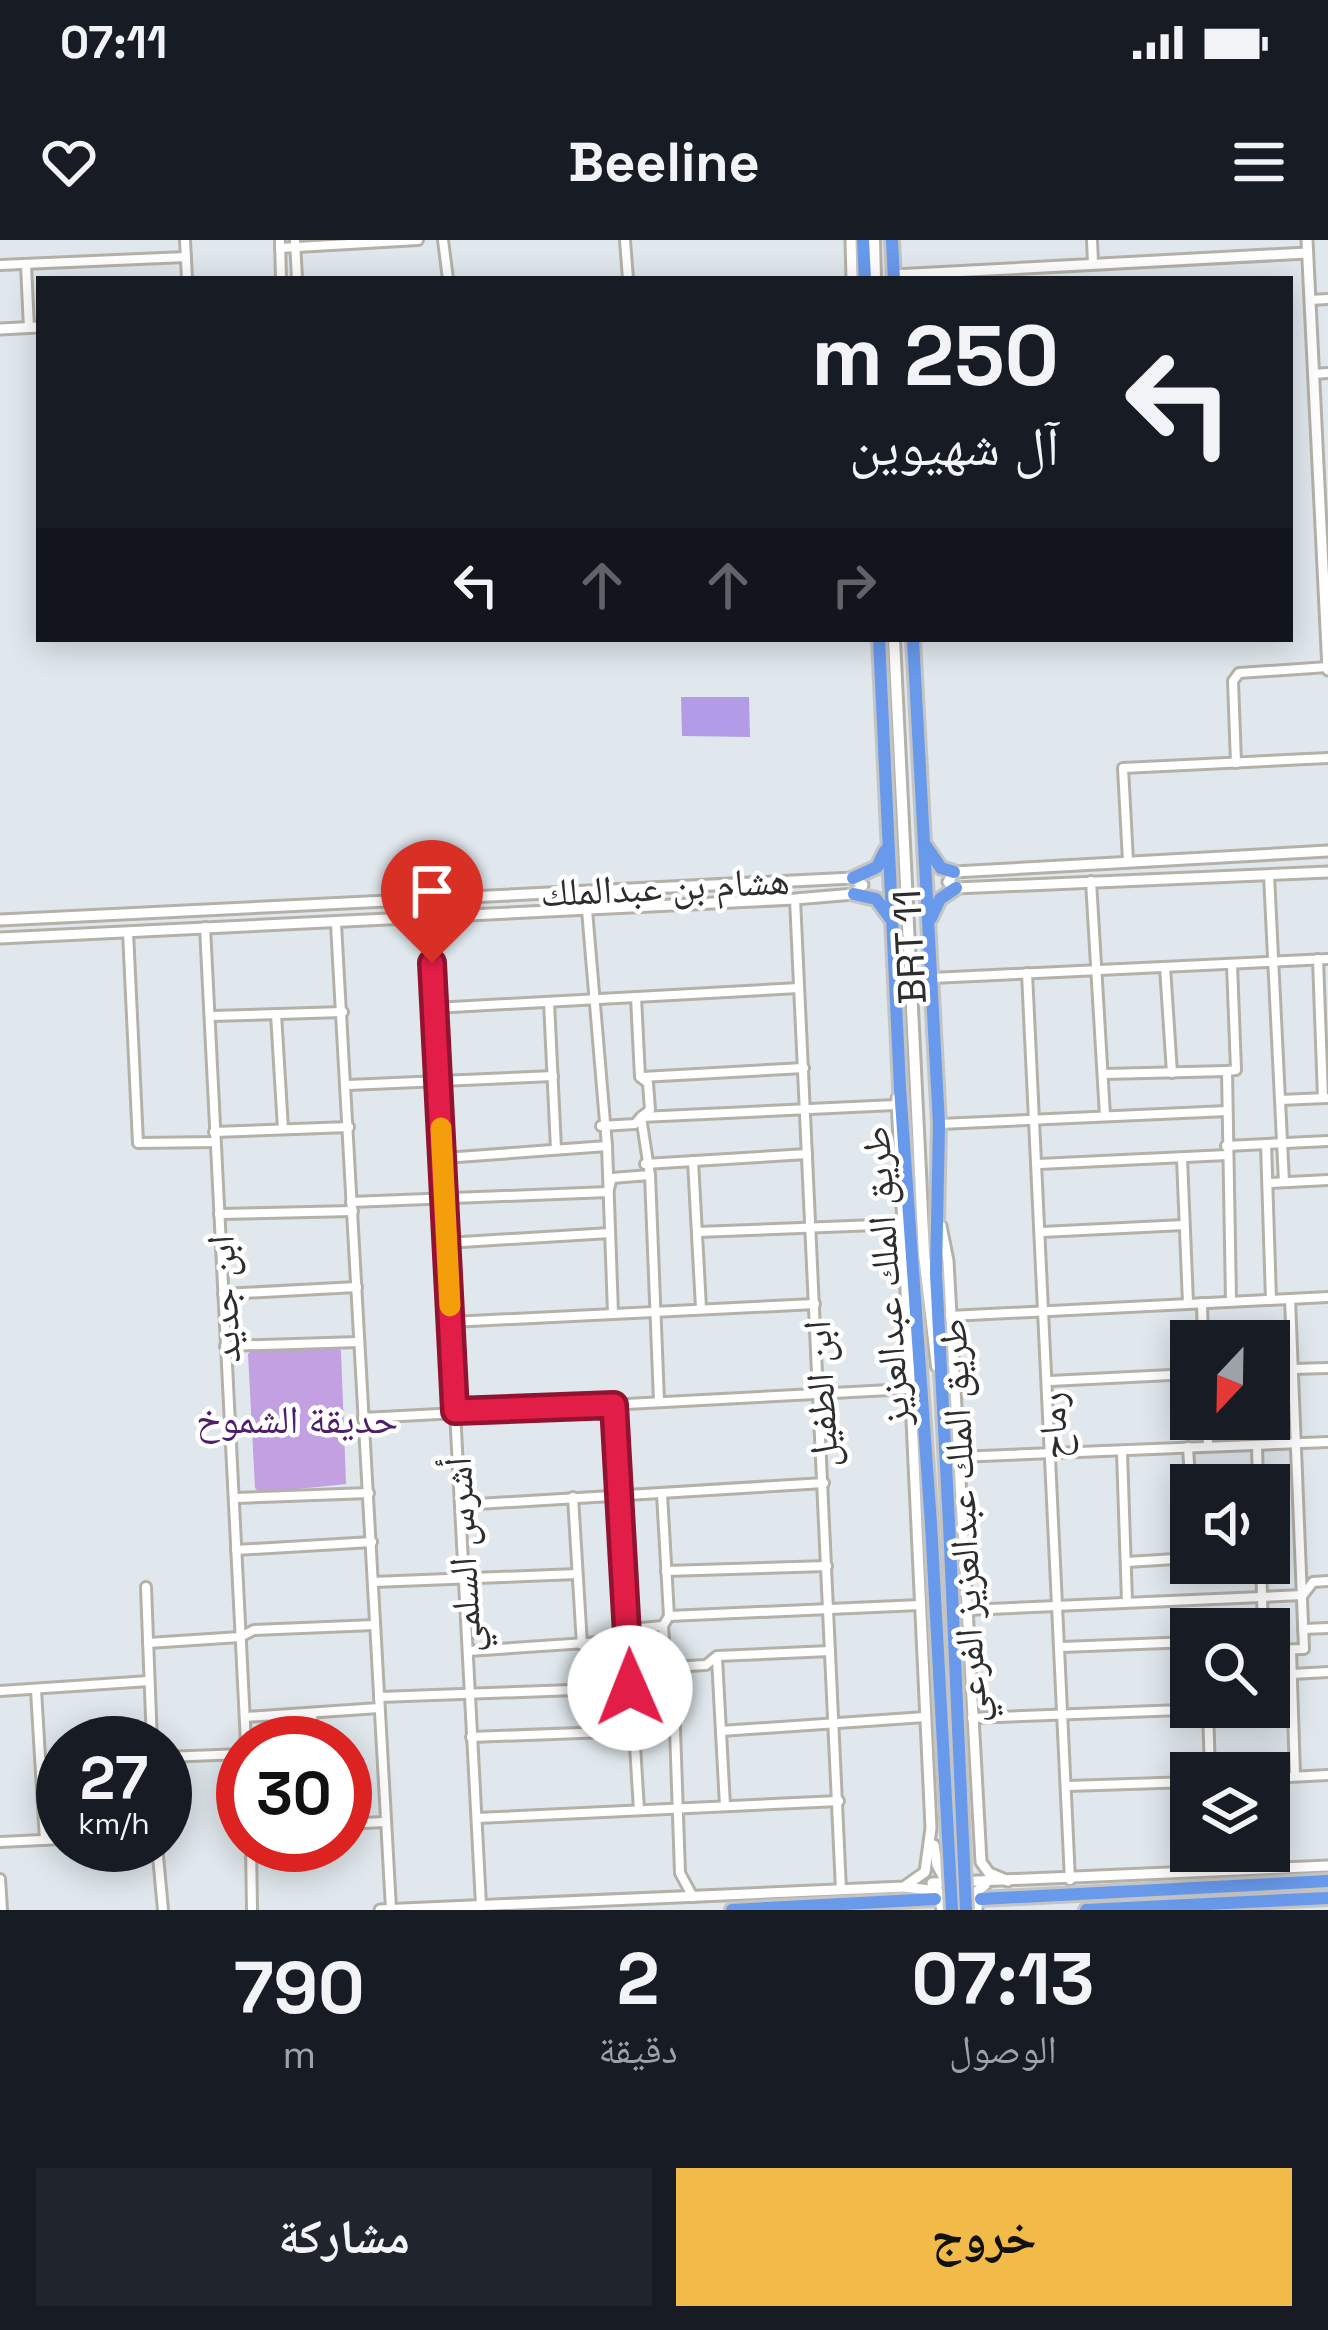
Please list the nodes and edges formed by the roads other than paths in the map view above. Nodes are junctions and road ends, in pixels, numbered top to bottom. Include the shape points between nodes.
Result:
1 (185, 240) edge
2 (418, 240) edge
3 (443, 240) edge
4 (625, 240) edge
5 (851, 240) edge
6 (863, 240) edge
7 (874, 240) edge
8 (892, 240) edge
9 (1092, 240) edge
10 (1306, 240) edge
11 (280, 244) edge
12 (295, 244) edge
13 (1307, 253) junction
14 (186, 257) junction
15 (1093, 263) junction
16 (26, 265) junction
17 (0, 266) edge
18 (187, 276) edge
19 (281, 276) edge
20 (297, 276) edge
21 (448, 276) edge
22 (628, 276) edge
23 (852, 276) edge
24 (865, 276) edge
25 (875, 276) edge
26 (894, 276) edge
27 (908, 276) edge
28 (1328, 299) edge
29 (1310, 300) junction
30 (34, 327) edge
31 (0, 329) edge
32 (1313, 374) junction
33 (1328, 374) edge
34 (1323, 509) edge
35 (1327, 637) edge
36 (879, 642) edge
37 (894, 642) edge
38 (913, 642) edge
39 (1328, 668) edge
40 (1328, 758) edge
41 (1235, 763) junction
42 (922, 841) junction
43 (887, 844) junction
44 (1328, 851) edge
45 (1128, 861) junction
46 (954, 872) junction
47 (1328, 872) edge
48 (1269, 875) junction
49 (853, 878) junction
50 (1091, 881) junction
51 (956, 888) junction
52 (854, 894) junction
53 (795, 899) junction
54 (344, 902) junction
55 (211, 909) junction
56 (587, 910) junction
57 (69, 917) junction
58 (429, 917) junction
59 (0, 920) edge
60 (341, 923) junction
61 (892, 925) junction
62 (928, 925) junction
63 (209, 927) junction
64 (128, 932) junction
65 (70, 934) junction
66 (0, 938) edge
67 (1323, 959) edge
68 (1274, 961) junction
69 (1232, 964) junction
70 (1165, 967) junction
71 (1098, 969) junction
72 (1027, 973) junction
73 (932, 978) junction
74 (799, 988) junction
75 (636, 997) junction
76 (594, 999) junction
77 (549, 1002) junction
78 (434, 1008) junction
79 (343, 1012) junction
80 (277, 1014) junction
81 (211, 1016) junction
82 (1324, 1030) edge
83 (804, 1068) junction
84 (1227, 1071) junction
85 (1172, 1072) junction
86 (1104, 1074) junction
87 (553, 1076) junction
88 (640, 1077) junction
89 (437, 1082) junction
90 (348, 1085) junction
91 (900, 1088) junction
92 (1326, 1098) edge
93 (1280, 1100) junction
94 (895, 1105) junction
95 (805, 1111) junction
96 (1227, 1111) junction
97 (1105, 1116) junction
98 (641, 1118) junction
99 (1035, 1119) junction
100 (939, 1124) junction
101 (601, 1126) junction
102 (349, 1127) junction
103 (283, 1129) junction
104 (214, 1137) junction
105 (1328, 1141) edge
106 (1281, 1143) junction
107 (1266, 1144) junction
108 (607, 1146) junction
109 (556, 1149) junction
110 (1227, 1151) junction
111 (807, 1154) junction
112 (444, 1158) junction
113 (1182, 1158) junction
114 (693, 1161) junction
115 (645, 1164) junction
116 (1039, 1164) junction
117 (650, 1175) junction
118 (1328, 1180) edge
119 (1284, 1182) junction
120 (1268, 1183) junction
121 (608, 1192) junction
122 (445, 1197) junction
123 (352, 1206) junction
124 (219, 1214) junction
125 (939, 1220) junction
126 (902, 1224) junction
127 (1184, 1225) junction
128 (813, 1228) junction
129 (698, 1232) junction
130 (1042, 1232) junction
131 (610, 1233) junction
132 (446, 1244) junction
133 (924, 1254) junction
134 (356, 1287) junction
135 (223, 1294) junction
136 (1328, 1297) edge
137 (1290, 1299) junction
138 (1271, 1300) junction
139 (1231, 1301) junction
140 (1188, 1303) junction
141 (1202, 1303) junction
142 (815, 1304) junction
143 (701, 1308) junction
144 (654, 1311) junction
145 (1046, 1312) junction
146 (613, 1313) junction
147 (950, 1316) junction
148 (1203, 1320) edge
149 (451, 1322) junction
150 (919, 1335) junction
151 (359, 1342) junction
152 (225, 1346) junction
153 (1328, 1368) edge
154 (1292, 1369) junction
155 (1170, 1375) edge
156 (940, 1376) junction
157 (1050, 1381) junction
158 (909, 1389) junction
159 (820, 1393) junction
160 (659, 1401) junction
161 (614, 1405) junction
162 (455, 1411) junction
163 (363, 1418) junction
164 (1208, 1440) edge
165 (1328, 1442) edge
166 (1296, 1443) junction
167 (1257, 1445) junction
168 (1208, 1446) junction
169 (1188, 1447) junction
170 (1122, 1452) junction
171 (1053, 1455) junction
172 (956, 1457) junction
173 (1189, 1464) edge
174 (1257, 1464) edge
175 (824, 1483) junction
176 (369, 1493) junction
177 (662, 1494) junction
178 (620, 1495) junction
179 (574, 1497) junction
180 (235, 1498) junction
181 (461, 1505) junction
182 (372, 1542) junction
183 (236, 1550) junction
184 (1170, 1559) edge
185 (1127, 1562) junction
186 (827, 1566) junction
187 (666, 1570) junction
188 (578, 1574) junction
189 (464, 1578) junction
190 (1328, 1581) edge
191 (374, 1582) junction
192 (1262, 1584) edge
193 (146, 1588) dead end
194 (1303, 1595) junction
195 (1262, 1598) junction
196 (1127, 1602) junction
197 (920, 1605) junction
198 (1059, 1605) junction
199 (1262, 1608) edge
200 (829, 1610) junction
201 (968, 1610) junction
202 (669, 1616) junction
203 (374, 1625) junction
204 (663, 1626) junction
205 (1328, 1628) edge
206 (1303, 1629) junction
207 (630, 1634) junction
208 (240, 1637) junction
209 (148, 1643) junction
210 (1170, 1643) edge
211 (582, 1646) junction
212 (1062, 1648) junction
213 (1291, 1649) joint
214 (468, 1651) junction
215 (830, 1651) junction
216 (717, 1656) junction
217 (666, 1666) junction
218 (631, 1669) junction
219 (1328, 1672) edge
220 (1292, 1674) junction
221 (149, 1681) junction
222 (630, 1688) junction
223 (37, 1690) junction
224 (0, 1691) edge
225 (469, 1694) junction
226 (379, 1703) junction
227 (1170, 1710) edge
228 (312, 1713) junction
229 (1066, 1715) junction
230 (38, 1716) edge
231 (151, 1716) edge
232 (246, 1716) edge
233 (262, 1716) edge
234 (312, 1716) edge
235 (925, 1717) junction
236 (972, 1718) junction
237 (836, 1724) junction
238 (633, 1731) junction
239 (721, 1731) junction
240 (471, 1737) junction
241 (1328, 1775) edge
242 (1290, 1776) edge
243 (1295, 1776) junction
244 (1170, 1783) edge
245 (1068, 1786) junction
246 (839, 1801) junction
247 (725, 1806) junction
248 (679, 1809) junction
249 (639, 1810) junction
250 (477, 1818) junction
251 (384, 1822) junction
252 (980, 1822) junction
253 (372, 1823) edge
254 (932, 1828) junction
255 (36, 1841) edge
256 (0, 1843) edge
257 (1328, 1866) edge
258 (1290, 1868) edge
259 (159, 1872) edge
260 (251, 1872) edge
261 (1207, 1872) edge
262 (0, 1879) edge
263 (1070, 1880) junction
264 (1008, 1881) junction
265 (1328, 1881) edge
266 (932, 1882) junction
267 (948, 1882) junction
268 (975, 1883) junction
269 (904, 1887) junction
270 (841, 1890) junction
271 (693, 1897) junction
272 (1328, 1898) edge
273 (939, 1904) edge
274 (979, 1904) edge
275 (481, 1905) junction
276 (391, 1909) edge
277 (958, 1909) edge
278 (2, 1910) edge
279 (163, 1910) edge
280 (252, 1910) edge
281 (380, 1910) edge
282 (732, 1910) edge
283 (1086, 1910) edge

1 - 14 street
2 - 12 street
3 - 21 street
4 - 22 street
5 - 23 street
6 - 24 main road
7 - 25 main road
8 - 26 main road
9 - 15 street
10 - 13 street
11 - 12 street
11 - 19 street
12 - 20 street
13 - 15 street
13 - 29 street
14 - 16 street
14 - 18 street
15 - 27 street
16 - 17 street
16 - 30 street
28 - 29 street
29 - 32 street
30 - 31 street
32 - 33 street
32 - 34 street
34 - 35 street
35 - 39 street
36 - 43 main road, طريق الملك عبدالعزيز
37 - 133 main road, BRT 11
38 - 42 main road, طريق الملك عبدالعزيز
39 - 41 street via 1239,673
40 - 41 street
41 - 45 street via 1123,768
42 - 46 main road via 941,868
42 - 62 main road, طريق الملك عبدالعزيز
43 - 49 main road via 877,867
43 - 61 main road, طريق الملك عبدالعزيز
44 - 45 street
45 - 46 street
46 - 51 street via 948,882
47 - 48 street
48 - 50 street
48 - 68 street
49 - 52 street via 863,885
49 - 54 street, هشام بن عبدالملك
50 - 51 street
50 - 71 street
51 - 62 main road via 940,899
52 - 53 street, هشام بن عبدالملك
52 - 61 main road via 880,902
53 - 56 street, هشام بن عبدالملك
53 - 74 street, ابن الطفيل
54 - 55 street, هشام بن عبدالملك
54 - 60 street
55 - 57 street, هشام بن عبدالملك
55 - 63 street
56 - 58 street, هشام بن عبدالملك
56 - 76 street
57 - 59 street, هشام بن عبدالملك
57 - 65 street
58 - 60 street, هشام بن عبدالملك
58 - 78 street, أشرس السلمي
60 - 63 street, هشام بن عبدالملك
60 - 79 street
61 - 91 main road, طريق الملك عبدالعزيز
62 - 73 main road, طريق الملك عبدالعزيز
63 - 64 street, هشام بن عبدالملك
63 - 81 street, ابن جديد
64 - 65 street, هشام بن عبدالملك
64 - 104 street via 138,1143
65 - 66 street, هشام بن عبدالملك
67 - 68 street
67 - 82 street
68 - 69 street
68 - 93 street
69 - 70 street
69 - 84 street via 1236,1070
70 - 71 street
70 - 85 street
71 - 72 street
71 - 86 street
72 - 73 street
72 - 99 street, رماح
73 - 100 main road, طريق الملك عبدالعزيز
74 - 75 street
74 - 83 street, ابن الطفيل
75 - 76 street
75 - 88 street
76 - 77 street
76 - 101 street
77 - 78 street
77 - 87 street
78 - 89 street, أشرس السلمي
79 - 80 street
79 - 90 street
80 - 81 street
80 - 103 street
81 - 104 street, ابن جديد
82 - 92 street
83 - 88 street
83 - 95 street, ابن الطفيل
84 - 85 street
84 - 96 street
85 - 86 street
86 - 97 street
87 - 89 street
87 - 109 street
88 - 98 street via 649,1083 650,1110
89 - 90 street
89 - 112 street, أشرس السلمي
90 - 102 street
91 - 94 street, طريق الملك عبدالعزيز الفرعي
91 - 150 main road, طريق الملك عبدالعزيز
92 - 93 street
93 - 106 street
94 - 95 street
94 - 126 street, طريق الملك عبدالعزيز الفرعي
95 - 98 street
95 - 111 street, ابن الطفيل
96 - 97 street
96 - 110 street
97 - 99 street
98 - 101 street
98 - 115 street
99 - 100 street
99 - 116 street, رماح
100 - 125 main road, طريق الملك عبدالعزيز
101 - 108 street
102 - 103 street
102 - 123 street
103 - 104 street
104 - 124 street, ابن جديد
105 - 106 street
106 - 107 street
106 - 119 street
107 - 110 street
107 - 120 street
108 - 109 street
108 - 121 street
109 - 112 street
110 - 113 street
110 - 139 street
111 - 114 street
111 - 128 street, ابن الطفيل
112 - 122 street, أشرس السلمي
113 - 116 street
113 - 127 street
114 - 115 street
114 - 129 street
115 - 117 street
116 - 130 street, رماح
117 - 121 street via 612,1178
117 - 144 street
118 - 119 street
119 - 120 street
120 - 138 street
121 - 122 street
121 - 131 street
122 - 123 street
122 - 132 street, أشرس السلمي
123 - 124 street
123 - 134 street
124 - 135 street, ابن جديد
125 - 147 street, طريق الملك عبدالعزيز الفرعي
125 - 156 main road, طريق الملك عبدالعزيز
126 - 128 street
126 - 158 street, طريق الملك عبدالعزيز الفرعي
127 - 130 street
127 - 140 street
128 - 129 street
128 - 142 street, ابن الطفيل
129 - 143 street
130 - 145 street, رماح
131 - 132 street
131 - 146 street
132 - 149 street, أشرس السلمي
133 - 150 main road, BRT 11
133 - 156 main road, BRT 11
134 - 135 street
134 - 151 street
135 - 152 street, ابن جديد
136 - 137 street
137 - 138 street
137 - 154 street
138 - 139 street
139 - 141 street
140 - 141 street
140 - 145 street
141 - 148 street
142 - 143 street
142 - 159 street, ابن الطفيل
143 - 144 street
144 - 146 street
144 - 160 street
145 - 147 street
145 - 157 street, رماح
146 - 149 street
147 - 172 street, طريق الملك عبدالعزيز الفرعي
149 - 162 street, أشرس السلمي
150 - 277 main road, طريق الملك عبدالعزيز, bridge
151 - 152 street
151 - 163 street
152 - 180 street, ابن جديد
153 - 154 street
154 - 166 street
155 - 157 street
156 - 277 main road, طريق الملك عبدالعزيز, bridge
157 - 171 street, رماح
158 - 159 street
158 - 197 street, طريق الملك عبدالعزيز الفرعي
159 - 160 street
159 - 175 street, ابن الطفيل
160 - 161 street
161 - 162 street
161 - 178 street
162 - 163 street
162 - 181 street, أشرس السلمي
163 - 176 street
164 - 168 street
165 - 166 street
166 - 167 street
166 - 194 street
167 - 168 street
167 - 174 street
168 - 169 street
169 - 170 street
169 - 173 street
170 - 171 street
170 - 185 street
171 - 172 street
171 - 198 street, رماح
172 - 201 street, طريق الملك عبدالعزيز الفرعي
175 - 177 street
175 - 186 street, ابن الطفيل
176 - 180 street
176 - 182 street
177 - 178 street
177 - 187 street
178 - 179 street
178 - 207 street
179 - 181 street
179 - 188 street
180 - 183 street, ابن جديد
181 - 189 street, أشرس السلمي
182 - 183 street
182 - 191 street
183 - 208 street, ابن جديد
184 - 185 street
185 - 196 street
186 - 187 street
186 - 200 street, ابن الطفيل
187 - 202 street
188 - 189 street
188 - 211 street
189 - 191 street
189 - 214 street, أشرس السلمي
190 - 194 street via 1313,1582
191 - 203 street
192 - 195 street
193 - 209 street
194 - 195 street
194 - 206 street
195 - 196 street
195 - 199 street
196 - 198 street
197 - 200 street
197 - 235 street, طريق الملك عبدالعزيز الفرعي
198 - 201 street
198 - 212 street, رماح
200 - 202 street
200 - 215 street, ابن الطفيل
201 - 236 street, طريق الملك عبدالعزيز الفرعي
202 - 204 street
203 - 208 street
203 - 226 street
204 - 207 street
204 - 217 street
205 - 206 street
206 - 213 street via 1304,1649
207 - 211 street
207 - 218 street
208 - 209 street
208 - 232 street, ابن جديد
209 - 221 street
210 - 212 street
211 - 214 street
212 - 229 street, رماح
213 - 220 street
214 - 225 street, أشرس السلمي
215 - 216 street
215 - 237 street, ابن الطفيل
216 - 217 street via 706,1665
216 - 239 street
217 - 218 street
217 - 248 street via 673,1672
218 - 222 street
219 - 220 street
220 - 243 street
221 - 223 street
221 - 231 street
222 - 225 street
222 - 238 street
223 - 224 street
223 - 230 street
225 - 226 street
225 - 240 street, أشرس السلمي
226 - 228 street
226 - 251 street
227 - 229 street
228 - 233 street
228 - 234 street
229 - 236 street
229 - 245 street, رماح
235 - 237 street
235 - 254 street, طريق الملك عبدالعزيز الفرعي
236 - 252 street, طريق الملك عبدالعزيز الفرعي
237 - 239 street
237 - 246 street, ابن الطفيل
238 - 240 street
238 - 249 street
239 - 247 street
240 - 250 street, أشرس السلمي
241 - 243 street
242 - 243 street
244 - 245 street
245 - 263 street, رماح
246 - 247 street
246 - 270 street, ابن الطفيل
247 - 248 street
248 - 249 street
248 - 271 street via 680,1873
249 - 250 street
250 - 275 street, أشرس السلمي
251 - 253 street
251 - 276 street
252 - 254 street via 956,1849
252 - 264 street via 981,1862
252 - 268 street
254 - 267 street
254 - 269 street, طريق الملك عبدالعزيز الفرعي via 920,1879
255 - 256 street
257 - 258 street
259 - 279 street
260 - 280 street
261 - 263 street
262 - 278 street
263 - 264 street
264 - 268 street
264 - 274 street via 980,1886
265 - 274 main road
266 - 267 street
266 - 269 street
266 - 277 street
267 - 268 street
267 - 277 street
268 - 277 street
269 - 270 street
269 - 273 street via 938,1891
270 - 271 street
271 - 275 street
272 - 283 main road
273 - 282 main road
275 - 276 street
276 - 281 street

